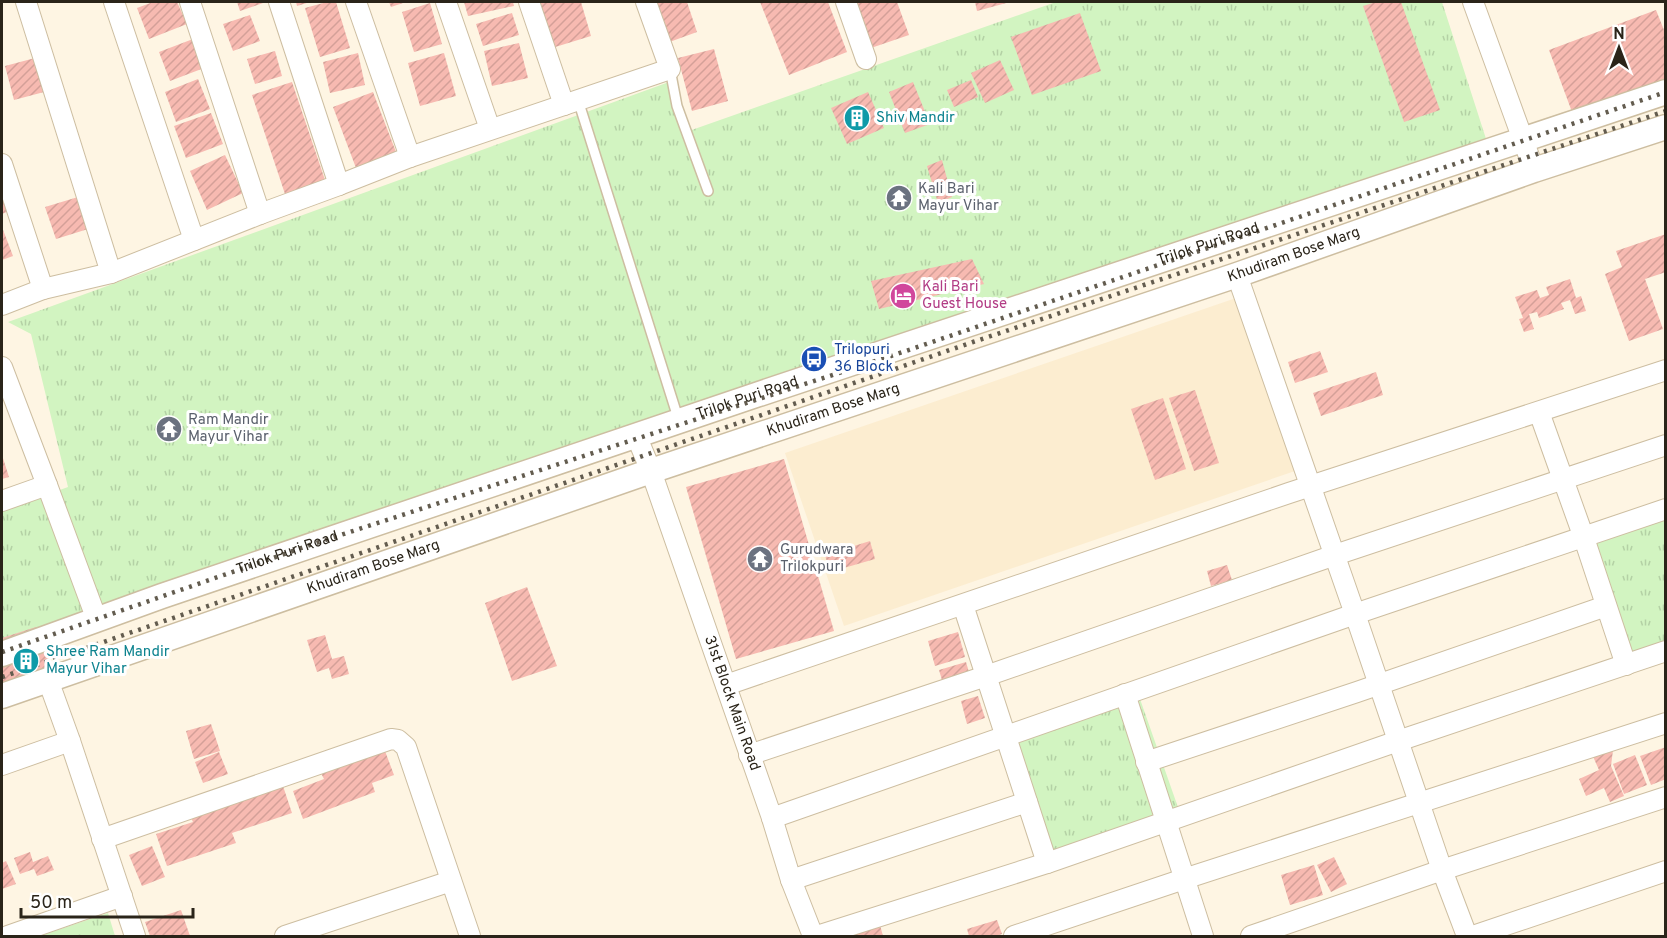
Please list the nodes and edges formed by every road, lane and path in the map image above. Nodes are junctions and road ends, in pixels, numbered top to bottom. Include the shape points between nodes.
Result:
1 (26, 2) edge
2 (114, 2) edge
3 (190, 2) edge
4 (279, 2) edge
5 (356, 2) edge
6 (446, 2) edge
7 (529, 2) edge
8 (646, 2) edge
9 (846, 2) edge
10 (1473, 2) edge
11 (866, 59) dead end
12 (670, 69) junction
13 (1665, 92) edge
14 (571, 102) junction
15 (1665, 127) edge
16 (490, 129) junction
17 (1522, 140) junction
18 (410, 157) junction
19 (2, 164) edge
20 (1534, 170) junction
21 (339, 185) junction
22 (708, 191) dead end
23 (260, 214) junction
24 (194, 240) junction
25 (111, 273) junction
26 (1237, 275) junction
27 (43, 289) junction
28 (2, 305) edge
29 (2, 367) edge
30 (1665, 370) edge
31 (1539, 412) junction
32 (679, 421) junction
33 (636, 435) junction
34 (1665, 445) edge
35 (651, 471) junction
36 (1563, 480) junction
37 (48, 484) junction
38 (1310, 486) junction
39 (2, 501) edge
40 (1665, 509) edge
41 (1584, 538) junction
42 (1335, 555) junction
43 (963, 605) junction
44 (1606, 606) junction
45 (1355, 614) junction
46 (97, 620) junction
47 (1665, 651) edge
48 (2, 654) edge
49 (1626, 665) junction
50 (986, 676) junction
51 (48, 680) junction
52 (1378, 684) junction
53 (726, 685) junction
54 (1125, 694) junction
55 (2, 696) edge
56 (1665, 723) edge
57 (1006, 736) junction
58 (70, 741) junction
59 (1398, 741) junction
60 (749, 755) junction
61 (1146, 762) junction
62 (2, 765) edge
63 (1665, 797) edge
64 (1027, 802) junction
65 (1419, 803) junction
66 (772, 818) junction
67 (1166, 822) junction
68 (102, 839) junction
69 (1047, 863) junction
70 (1442, 870) junction
71 (1665, 871) edge
72 (1184, 879) junction
73 (791, 880) junction
74 (451, 881) junction
75 (122, 896) junction
76 (8, 936) edge
77 (135, 936) edge
78 (285, 936) edge
79 (470, 936) edge
80 (815, 936) edge
81 (1014, 936) edge
82 (1203, 936) edge
83 (1251, 936) edge
84 (1467, 936) edge
85 (1473, 936) edge

1 - 25 street
2 - 24 street
3 - 23 street
4 - 21 street
5 - 18 street
6 - 16 street
7 - 14 street
8 - 12 street
9 - 11 street
10 - 17 street
12 - 14 street
12 - 22 lane via 677,106
13 - 17 street, Trilok Puri Road
14 - 16 street
14 - 32 lane
15 - 20 street, Khudiram Bose Marg
16 - 18 street
17 - 20 street
17 - 32 street, Trilok Puri Road
18 - 21 street
19 - 27 street
20 - 26 street, Khudiram Bose Marg
21 - 23 street
23 - 24 street
24 - 25 street
25 - 27 street
26 - 35 street, Khudiram Bose Marg
26 - 38 street
27 - 28 street
29 - 37 street
30 - 31 street
31 - 36 street
31 - 38 street
32 - 33 street, Trilok Puri Road
33 - 35 street, 31st Block Main Road
33 - 46 street, Trilok Puri Road
34 - 36 street
35 - 51 street, Khudiram Bose Marg
35 - 53 street, 31st Block Main Road
36 - 41 street
36 - 42 street
37 - 39 street
37 - 46 street
38 - 42 street
38 - 43 street
40 - 41 street
41 - 44 street
41 - 45 street
42 - 45 street
42 - 50 street
43 - 50 street
43 - 53 street
44 - 49 street
44 - 52 street
45 - 52 street
45 - 54 street
46 - 48 street, Trilok Puri Road
47 - 49 street
49 - 59 street
50 - 57 street
50 - 60 street
51 - 55 street, Khudiram Bose Marg
51 - 58 street
52 - 59 street
52 - 61 street
53 - 60 street, 31st Block Main Road
54 - 57 street
54 - 61 street
56 - 65 street
57 - 64 street
57 - 66 street
58 - 62 street
58 - 68 street
59 - 65 street
59 - 67 street
60 - 66 street, 31st Block Main Road
61 - 67 street
63 - 70 street
64 - 69 street
64 - 73 street
65 - 70 street
65 - 72 street
66 - 73 street, 31st Block Main Road
67 - 69 street
67 - 72 street
68 - 74 street via 391,739 406,747
68 - 75 street
69 - 80 street
70 - 83 street
70 - 84 street
71 - 85 street
72 - 81 street
72 - 82 street
73 - 80 street, 31st Block Main Road
74 - 78 street
74 - 79 street
75 - 76 street
75 - 77 street

